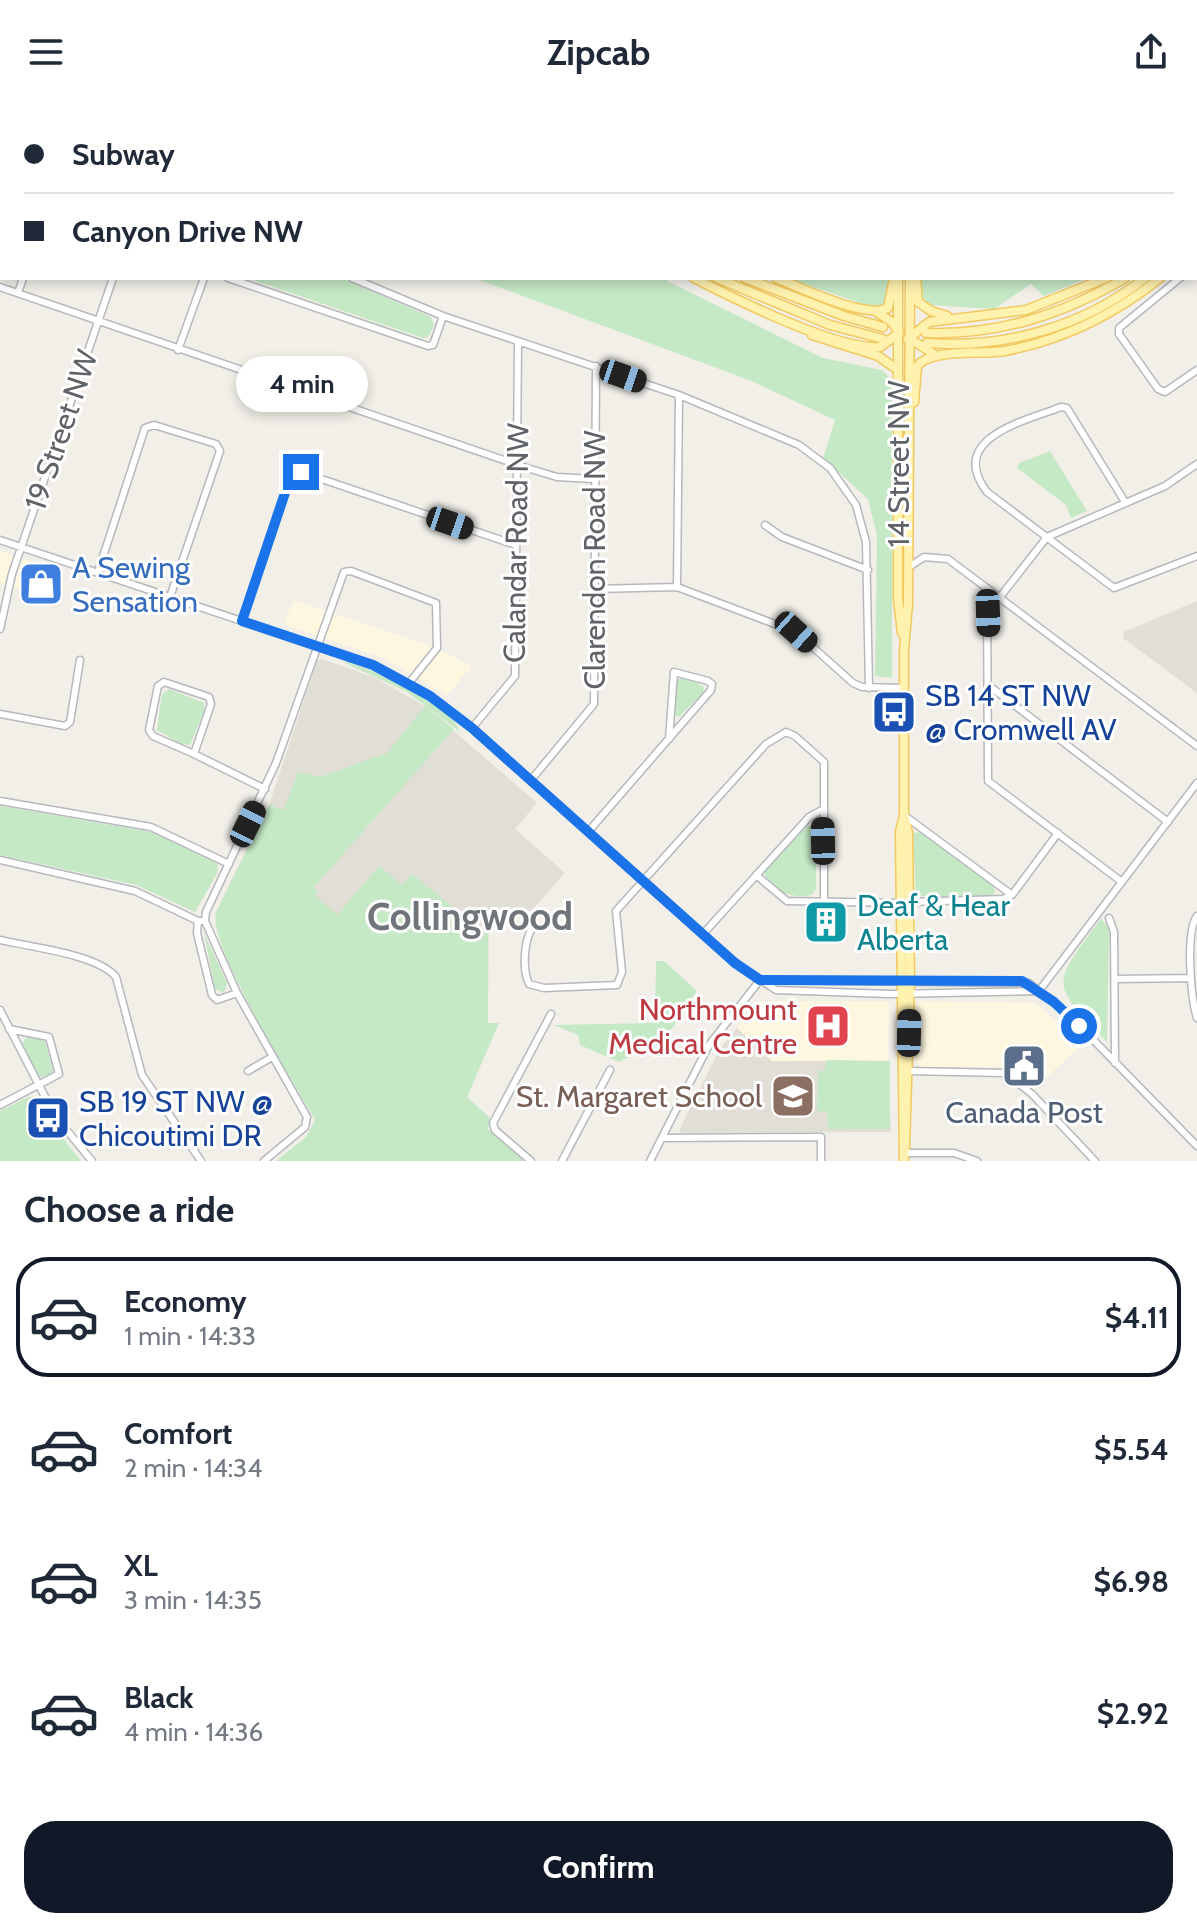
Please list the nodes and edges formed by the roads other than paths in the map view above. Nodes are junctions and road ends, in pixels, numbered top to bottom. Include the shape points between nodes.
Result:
1 (22, 280) edge
2 (112, 280) edge
3 (203, 280) edge
4 (234, 280) edge
5 (357, 280) edge
6 (698, 280) edge
7 (722, 280) edge
8 (750, 280) edge
9 (781, 280) edge
10 (895, 280) edge
11 (895, 280) edge
12 (910, 280) edge
13 (916, 280) edge
14 (1101, 280) edge
15 (1121, 280) edge
16 (1142, 280) edge
17 (1158, 280) edge
18 (1178, 280) edge
19 (0, 287) edge
20 (18, 293) junction
21 (877, 312) junction
22 (443, 316) junction
23 (910, 317) junction
24 (955, 318) junction
25 (787, 321) junction
26 (98, 323) junction
27 (883, 327) dead end
28 (902, 330) junction
29 (926, 333) dead end
30 (883, 339) dead end
31 (518, 343) junction
32 (927, 343) dead end
33 (905, 346) junction
34 (178, 350) junction
35 (935, 355) junction
36 (596, 366) junction
37 (1197, 370) edge
38 (898, 371) junction
39 (679, 395) junction
40 (909, 446) junction
41 (517, 464) junction
42 (1197, 464) edge
43 (594, 479) junction
44 (1125, 502) junction
45 (765, 525) dead end
46 (1047, 537) junction
47 (0, 540) edge
48 (516, 545) junction
49 (21, 546) junction
50 (1197, 556) edge
51 (909, 567) junction
52 (868, 570) junction
53 (98, 572) junction
54 (677, 587) junction
55 (987, 588) junction
56 (594, 589) junction
57 (170, 597) junction
58 (1000, 597) junction
59 (242, 621) junction
60 (0, 629) edge
61 (316, 645) junction
62 (904, 650) junction
63 (80, 660) dead end
64 (409, 683) junction
65 (988, 685) junction
66 (869, 688) junction
67 (904, 688) junction
68 (0, 714) edge
69 (472, 728) junction
70 (669, 739) junction
71 (1197, 746) edge
72 (194, 754) junction
73 (531, 780) junction
74 (1197, 783) edge
75 (265, 789) junction
76 (0, 801) edge
77 (822, 810) junction
78 (904, 815) junction
79 (1168, 822) junction
80 (589, 831) junction
81 (1058, 833) junction
82 (0, 860) edge
83 (229, 864) junction
84 (756, 875) junction
85 (646, 881) junction
86 (1122, 882) junction
87 (1012, 895) junction
88 (824, 902) junction
89 (906, 903) junction
90 (1197, 916) edge
91 (1109, 918) dead end
92 (202, 921) junction
93 (532, 928) dead end
94 (703, 934) junction
95 (0, 940) edge
96 (1191, 978) junction
97 (1115, 979) junction
98 (760, 980) junction
99 (906, 981) junction
100 (1039, 991) junction
101 (237, 993) junction
102 (906, 993) junction
103 (0, 1010) edge
104 (551, 1014) dead end
105 (1197, 1018) edge
106 (9, 1029) junction
107 (272, 1057) junction
108 (1115, 1063) junction
109 (610, 1070) dead end
110 (248, 1071) dead end
111 (908, 1071) junction
112 (39, 1087) junction
113 (0, 1105) edge
114 (662, 1138) junction
115 (1197, 1146) edge
116 (904, 1157) edge
117 (92, 1161) edge
118 (201, 1161) edge
119 (264, 1161) edge
120 (531, 1161) edge
121 (562, 1161) edge
122 (650, 1161) edge
123 (821, 1161) edge
124 (977, 1161) edge
125 (1095, 1161) edge

1 - 20 street
2 - 26 street, 19 Street NW
3 - 34 street
4 - 22 street via 428,346 433,345
5 - 22 street
6 - 25 main road
7 - 30 main road via 830,325
8 - 27 main road
9 - 21 main road
10 - 21 main road via 888,308
11 - 28 main road, 14 Street NW
12 - 23 main road, 14 Street NW
13 - 24 main road via 922,306
14 - 24 main road via 1026,310
15 - 29 main road via 1073,307 1027,323 978,332
16 - 32 main road via 1102,307 1027,335 977,344
17 - 35 main road via 1087,326 1042,343
18 - 37 street via 1119,328 1119,334 1158,389 1165,392
19 - 20 street
20 - 26 street
21 - 28 main road
22 - 31 street
23 - 28 main road
23 - 33 main road, 14 Street NW
24 - 33 main road via 929,322
25 - 28 main road via 872,347 890,342
25 - 38 main road via 829,342 888,360
26 - 34 street
26 - 49 street, 19 Street NW
28 - 33 main road, 14 Street NW
28 - 33 main road
31 - 36 street
31 - 41 street, Calandar Road NW
33 - 35 main road
33 - 38 main road, 14 Street NW
33 - 40 main road, 14 Street NW
34 - 41 street
35 - 40 main road via 917,366
36 - 39 street
36 - 43 street, Clarendon Road NW
38 - 62 main road, 14 Street NW via 898,599
39 - 52 street via 799,445 830,468 856,505
39 - 54 street
40 - 51 main road, 14 Street NW
41 - 43 street via 557,477
41 - 48 street, Calandar Road NW
42 - 44 street via 1165,486
43 - 56 street, Clarendon Road NW
44 - 46 street
44 - 46 street via 1067,408 997,433 976,457 980,482
45 - 52 street via 782,537
46 - 50 street via 1114,588
46 - 58 street
47 - 49 street
48 - 59 street via 301,472 291,475
48 - 69 street, Calandar Road NW via 515,676
49 - 53 street
49 - 60 street, 19 Street NW
51 - 55 street via 924,557 948,559
51 - 62 main road, 14 Street NW
52 - 66 street
53 - 57 street
53 - 57 street via 145,428 154,425 216,444 220,451
54 - 56 street
54 - 66 street via 796,632 853,683
55 - 58 street
55 - 65 street
56 - 73 street, Clarendon Road NW via 594,704
57 - 59 street
58 - 71 street
59 - 61 street
61 - 64 street
61 - 64 street via 344,572 431,599 438,609 437,648
61 - 75 street
62 - 67 main road, 14 Street NW
63 - 68 street via 65,726
64 - 69 street
65 - 79 street
65 - 81 street via 988,781
66 - 67 street
67 - 78 main road, 14 Street NW
69 - 73 street
70 - 70 street via 674,672 708,681 711,690
70 - 80 street
72 - 72 street via 209,697 164,682 158,686 149,730
72 - 75 street
73 - 80 street
74 - 79 street
75 - 83 street
76 - 83 street via 151,827
77 - 84 street via 809,817
77 - 85 street via 824,762 795,736 776,736
77 - 88 street
78 - 87 street
78 - 89 main road, 14 Street NW
79 - 86 street
80 - 85 street
81 - 86 street
81 - 87 street
82 - 92 street via 135,891
83 - 92 street
84 - 88 street via 787,901
84 - 94 street
85 - 93 street via 615,916 622,972 613,987 529,984 526,938
85 - 94 street
86 - 100 street
87 - 89 street via 995,901
88 - 89 street
89 - 99 main road, 14 Street NW
90 - 96 street via 1191,924
91 - 97 street
92 - 101 street
92 - 101 street via 197,933 212,995 217,1000
94 - 98 street
95 - 118 street via 110,970 142,1075
96 - 97 street
96 - 105 street
97 - 108 street
98 - 99 street
98 - 102 street via 776,990
98 - 114 street via 709,1045
99 - 100 street via 1022,981
99 - 102 main road, 14 Street NW
100 - 102 street
100 - 108 street
101 - 107 street
102 - 111 main road, 14 Street NW
102 - 116 main road, 14 Street NW
103 - 106 street
104 - 120 street via 493,1123
106 - 112 street
106 - 112 street via 49,1037 59,1074
107 - 110 street
107 - 119 street via 307,1117 305,1127
108 - 115 street
109 - 121 street
111 - 116 main road, 14 Street NW
111 - 125 street via 1005,1073
112 - 113 street
112 - 117 street
114 - 122 street
114 - 123 street via 821,1137
116 - 124 street via 954,1153

